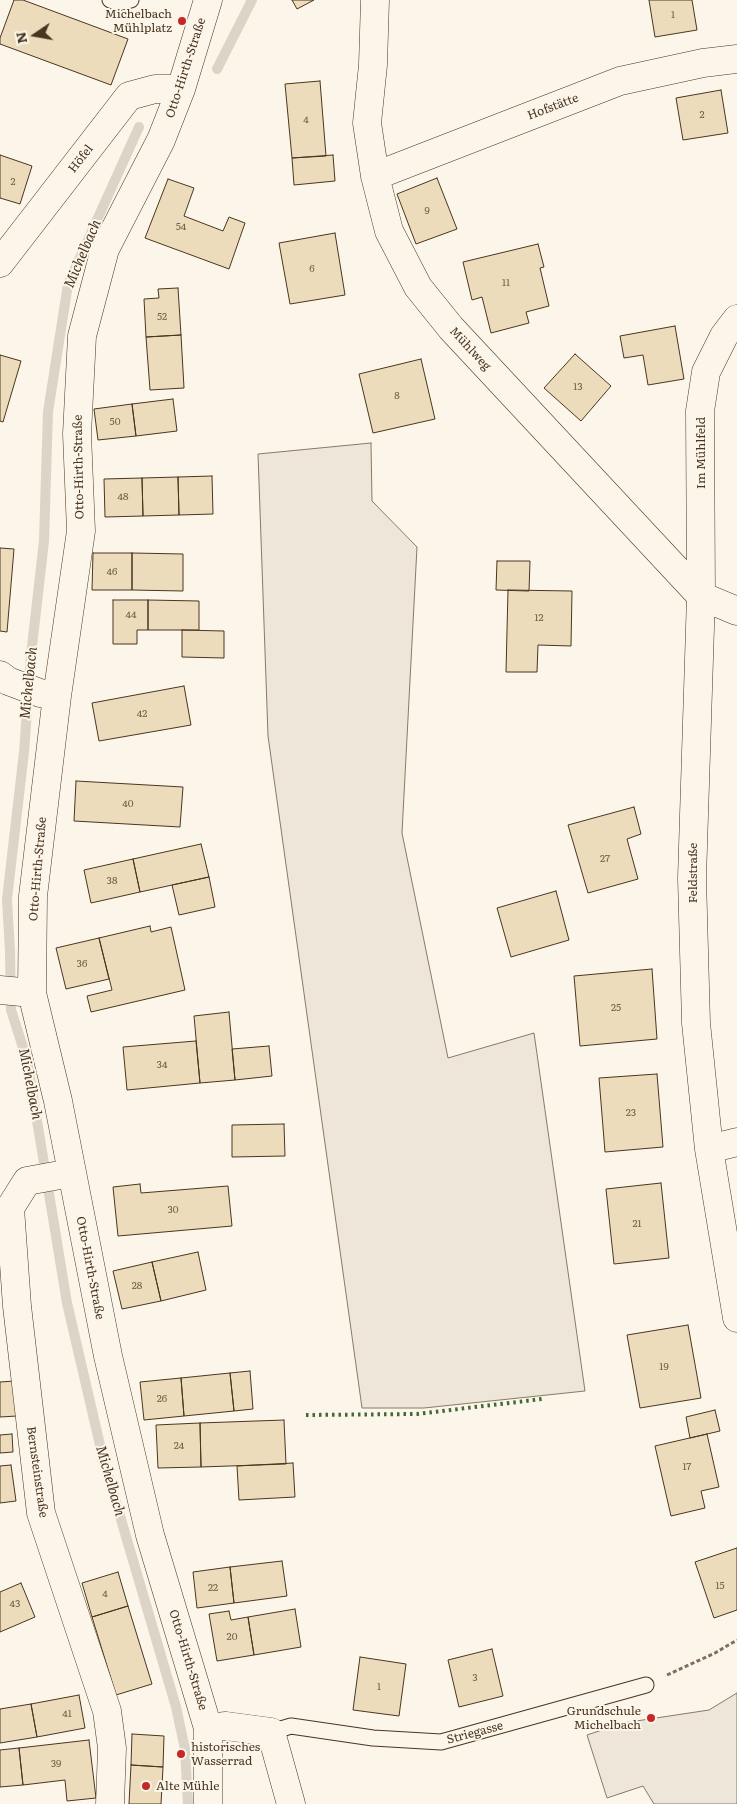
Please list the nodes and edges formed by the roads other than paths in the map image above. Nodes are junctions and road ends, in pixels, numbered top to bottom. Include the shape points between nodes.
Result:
1 (110, 0) edge
2 (131, 0) edge
3 (208, 0) edge
4 (375, 0) edge
5 (737, 59) edge
6 (181, 89) junction
7 (375, 176) junction
8 (0, 263) edge
9 (737, 319) edge
10 (701, 596) junction
11 (737, 611) edge
12 (4, 678) edge
13 (48, 694) junction
14 (18, 992) edge
15 (737, 1142) edge
16 (709, 1149) junction
17 (64, 1174) junction
18 (737, 1318) edge
19 (646, 1685) road end
20 (208, 1728) junction
21 (271, 1732) junction
22 (110, 1804) edge
23 (208, 1804) edge
24 (291, 1804) edge

1 - 2 lane via 118,3
3 - 6 street, Otto-Hirth-Straße
4 - 7 street, Mühlweg via 367,123
5 - 7 street, Hofstätte via 620,81
6 - 8 street, Höfel via 155,89 129,96
6 - 13 street, Otto-Hirth-Straße via 161,140 104,249 82,336 77,434 81,531
7 - 10 street, Mühlweg via 389,231 418,287 451,328
9 - 10 street, Im Mühlfeld via 724,336 706,372 700,411
10 - 11 street, Mühlweg
10 - 16 street, Feldstraße via 692,878 696,1023
12 - 13 street
13 - 14 street, Otto-Hirth-Straße via 33,896
14 - 17 street, Otto-Hirth-Straße via 58,1101
15 - 16 street
16 - 18 street, Feldstraße
17 - 20 street, Otto-Hirth-Straße via 150,1535
17 - 22 street, Bernsteinstraße via 27,1181 10,1208 17,1306 40,1513 107,1711 112,1748
19 - 21 lane, Striegasse via 441,1742 373,1738 291,1726
20 - 21 street via 226,1726
20 - 23 street, Otto-Hirth-Straße
21 - 24 street

